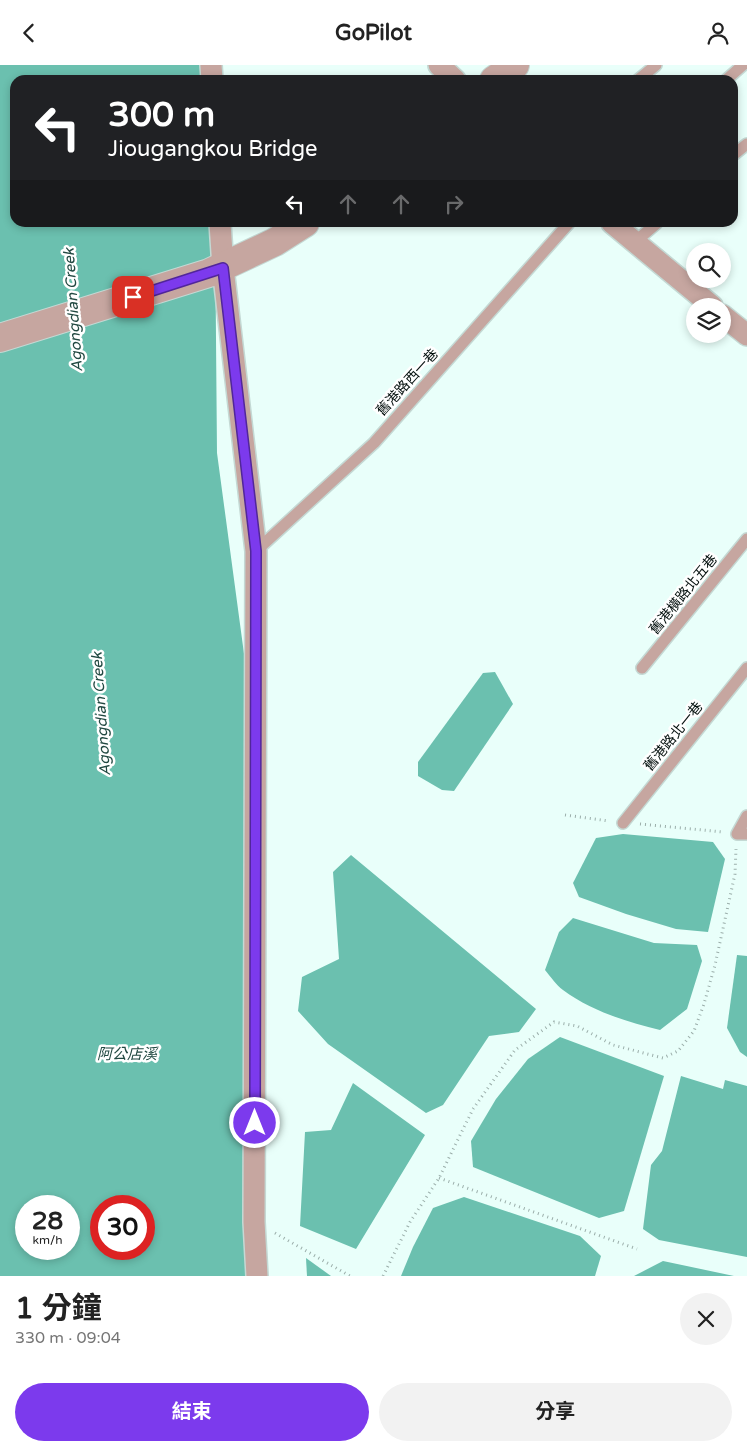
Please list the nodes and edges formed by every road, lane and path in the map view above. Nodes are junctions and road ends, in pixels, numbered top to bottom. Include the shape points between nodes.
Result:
1 (439, 65) edge
2 (515, 65) edge
3 (656, 65) edge
4 (743, 65) edge
5 (450, 75) edge
6 (501, 75) edge
7 (644, 75) edge
8 (732, 75) edge
9 (220, 227) edge
10 (299, 227) edge
11 (565, 227) edge
12 (617, 227) edge
13 (652, 227) edge
14 (635, 242) junction
15 (216, 271) junction
16 (702, 298) edge
17 (731, 322) edge
18 (747, 335) edge
19 (0, 338) edge
20 (747, 539) edge
21 (256, 551) junction
22 (642, 668) dead end
23 (747, 668) edge
24 (565, 815) dead end
25 (747, 816) edge
26 (623, 823) junction
27 (742, 834) edge
28 (439, 1178) junction
29 (254, 1221) junction
30 (637, 1249) dead end
31 (257, 1276) edge
32 (350, 1276) edge
33 (383, 1276) edge

1 - 5 street
2 - 6 street
3 - 7 lane
4 - 8 lane
9 - 15 street
10 - 15 street
11 - 21 lane, 舊港路西一巷 via 374,443
12 - 14 street
13 - 14 lane
14 - 16 street
15 - 19 street
15 - 21 street
17 - 18 street
20 - 22 lane, 舊港橫路北五巷
21 - 29 street
23 - 26 lane, 舊港路北一巷
24 - 26 path
25 - 27 lane
26 - 27 path
27 - 28 path via 711,981 694,1031 678,1051 663,1057 613,1045 577,1026 554,1022 515,1049 473,1109
28 - 30 path
28 - 33 path via 410,1222
29 - 31 street
29 - 32 path

